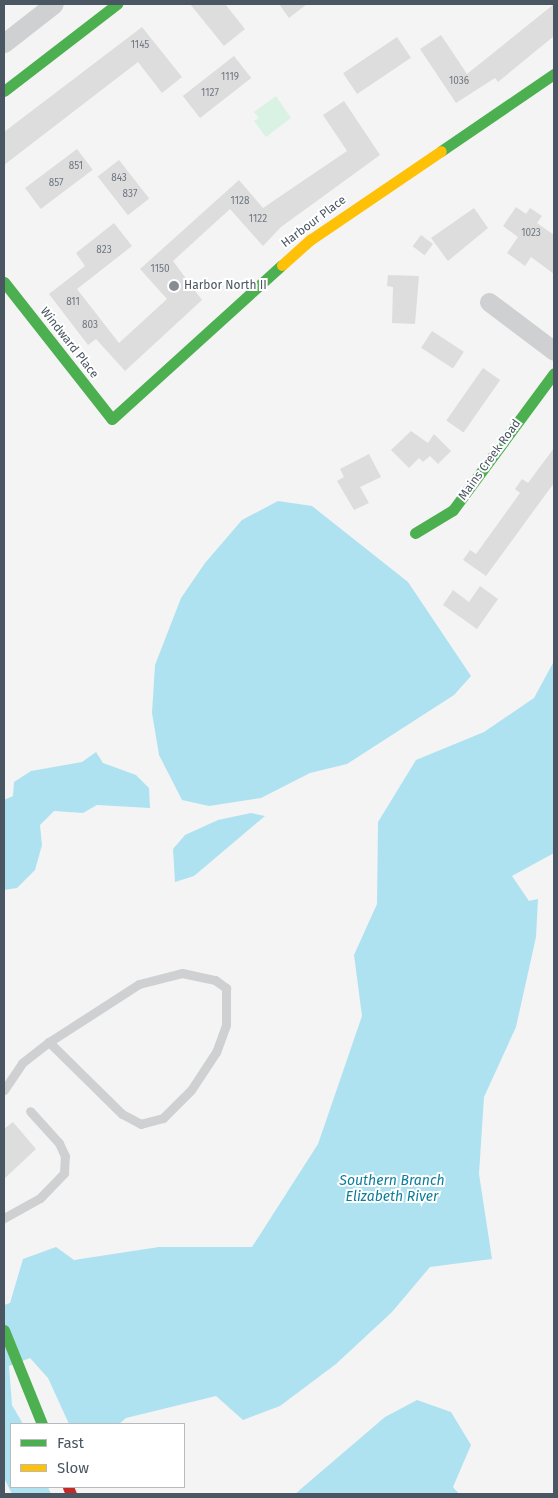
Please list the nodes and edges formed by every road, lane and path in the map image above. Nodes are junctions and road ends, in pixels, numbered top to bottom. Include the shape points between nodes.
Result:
1 (54, 4) edge
2 (117, 4) edge
3 (4, 43) edge
4 (554, 74) edge
5 (4, 91) edge
6 (4, 282) edge
7 (489, 302) dead end
8 (554, 350) edge
9 (554, 373) edge
10 (112, 419) joint
11 (415, 532) dead end
12 (49, 1042) junction
13 (4, 1090) edge
14 (30, 1111) dead end
15 (4, 1218) edge
16 (4, 1330) edge
17 (42, 1423) edge

1 - 3 street
2 - 5 street
4 - 10 street, Harbour Place via 310,240
6 - 10 street, Windward Place
7 - 8 street
9 - 11 street, Mains Creek Road via 453,510
12 - 12 lane via 139,984 182,972 214,980 226,988 226,1025 216,1052 191,1090 163,1118 142,1124 122,1114
12 - 13 lane via 22,1063
14 - 15 lane via 59,1143 66,1156 64,1173 40,1198
16 - 17 street

